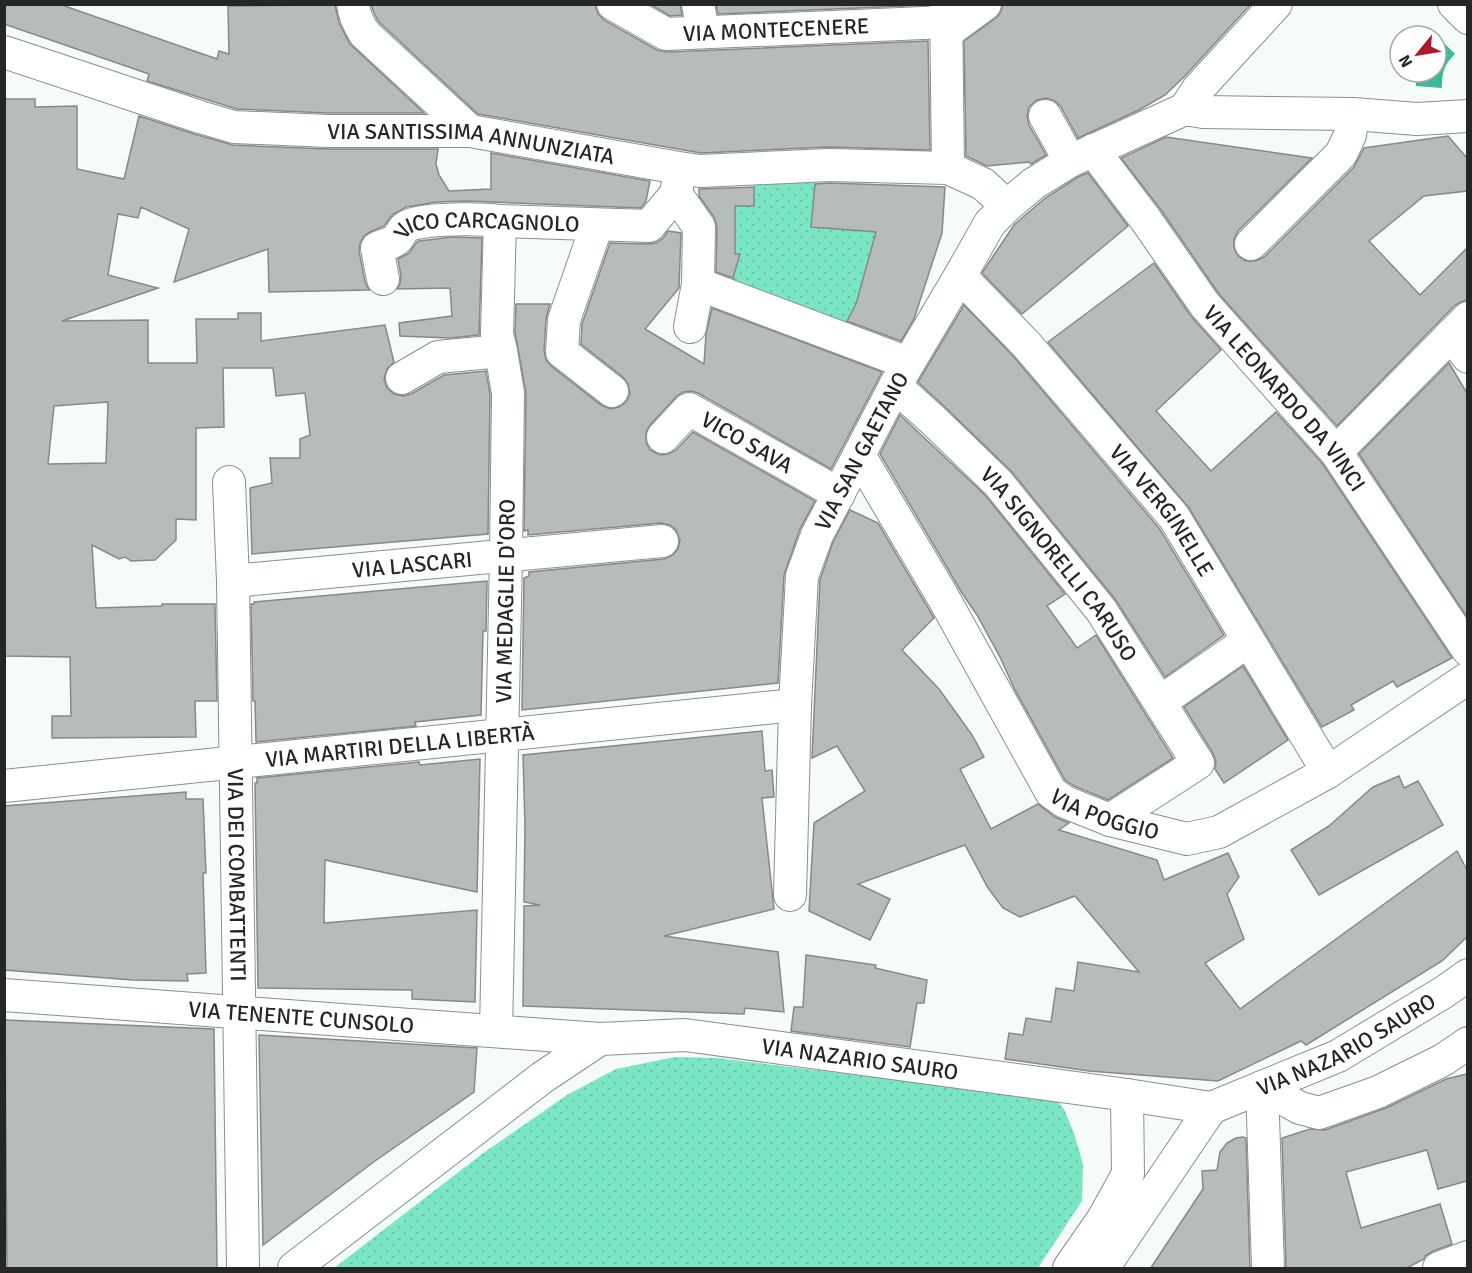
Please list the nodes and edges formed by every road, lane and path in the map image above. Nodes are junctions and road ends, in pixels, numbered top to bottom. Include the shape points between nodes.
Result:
1 (353, 4) edge
2 (613, 4) edge
3 (985, 4) edge
4 (1454, 4) edge
5 (1272, 6) edge
6 (826, 16) edge
7 (700, 18) edge
8 (1467, 18) edge
9 (947, 20) edge
10 (4, 52) edge
11 (1185, 109) junction
12 (1353, 114) junction
13 (1045, 116) dead end
14 (1467, 116) edge
15 (470, 131) junction
16 (1082, 156) junction
17 (948, 168) junction
18 (678, 181) junction
19 (1007, 206) junction
20 (500, 221) junction
21 (597, 225) junction
22 (1251, 244) dead end
23 (960, 276) junction
24 (383, 279) dead end
25 (703, 286) junction
26 (690, 327) dead end
27 (1462, 337) edge
28 (501, 351) junction
29 (902, 375) junction
30 (402, 378) dead end
31 (612, 391) dead end
32 (663, 437) dead end
33 (1336, 452) junction
34 (859, 455) junction
35 (229, 482) dead end
36 (839, 494) junction
37 (663, 541) dead end
38 (506, 556) junction
39 (233, 582) junction
40 (1248, 641) junction
41 (1467, 650) edge
42 (1467, 678) edge
43 (1160, 702) junction
44 (795, 705) junction
45 (503, 735) junction
46 (235, 762) junction
47 (1328, 772) junction
48 (4, 786) edge
49 (1110, 820) junction
50 (790, 896) dead end
51 (1467, 975) edge
52 (4, 995) edge
53 (239, 1012) junction
54 (496, 1031) junction
55 (600, 1039) junction
56 (1467, 1043) edge
57 (1262, 1087) junction
58 (1127, 1095) junction
59 (1211, 1108) junction
60 (1467, 1257) edge
61 (243, 1269) edge
62 (294, 1269) edge
63 (1069, 1269) edge
64 (1103, 1269) edge
65 (1268, 1269) edge
66 (1439, 1269) edge

1 - 15 street via 365,34
2 - 7 street, VIA MONTECENERE via 666,34
3 - 9 street
4 - 8 street
5 - 11 street
6 - 7 street, VIA MONTECENERE
6 - 9 street, VIA MONTECENERE
9 - 17 street
10 - 15 street, VIA SANTISSIMA ANNUNZIATA via 234,127
11 - 12 street
11 - 16 street, VIA SAN GAETANO
12 - 14 street via 1417,119
12 - 22 street via 1350,135 1341,154
13 - 16 street, VIA LEONARDO DA VINCI
15 - 18 street, VIA SANTISSIMA ANNUNZIATA
16 - 19 street, VIA SAN GAETANO via 1033,184
16 - 33 street, VIA LEONARDO DA VINCI via 1146,220 1205,305
17 - 18 street, VIA SANTISSIMA ANNUNZIATA via 829,165 700,171
17 - 19 street via 983,184
18 - 21 street, VICO CARCAGNOLO via 649,226
18 - 25 street via 699,227
19 - 23 street, VIA SAN GAETANO via 990,223
20 - 21 street, VICO CARCAGNOLO
20 - 24 street, VICO CARCAGNOLO via 448,220 404,227 397,240 377,248
20 - 28 street, VIA MEDAGLIE D'ORO via 497,334
21 - 31 street via 564,320 562,352
23 - 29 street, VIA SAN GAETANO
23 - 40 street, VIA VERGINELLE via 1026,344 1174,517
25 - 26 street
25 - 29 street
27 - 33 street
28 - 30 street via 438,357
28 - 38 street, VIA MEDAGLIE D'ORO via 508,393
29 - 34 street, VIA SAN GAETANO
29 - 43 street, VIA SIGNORELLI CARUSO via 933,420 998,483 1101,610
32 - 36 street, VICO SAVA via 689,409
33 - 41 street, VIA LEONARDO DA VINCI
34 - 36 street, VIA SAN GAETANO
34 - 49 street, VIA POGGIO via 1051,792 1065,802
35 - 39 street, VIA DEI COMBATTENTI
36 - 44 street, VIA SAN GAETANO via 817,535 802,576
37 - 38 street, VIA LASCARI
38 - 39 street, VIA LASCARI
38 - 45 street, VIA MEDAGLIE D'ORO
39 - 46 street, VIA DEI COMBATTENTI
40 - 43 street
40 - 47 street, VIA VERGINELLE
42 - 47 street, VIA POGGIO
43 - 49 street, VIA SIGNORELLI CARUSO via 1198,763
44 - 45 street, VIA MARTIRI DELLA LIBERTÀ
44 - 50 street, VIA SAN GAETANO
45 - 46 street, VIA MARTIRI DELLA LIBERTÀ
45 - 54 street, VIA MEDAGLIE D'ORO
46 - 48 street, VIA MARTIRI DELLA LIBERTÀ
46 - 53 street, VIA DEI COMBATTENTI
47 - 49 street, VIA POGGIO via 1219,832 1187,839
51 - 57 street, VIA NAZARIO SAURO via 1338,1056
52 - 53 street, VIA TENENTE CUNSOLO
53 - 54 street, VIA TENENTE CUNSOLO
53 - 61 street, VIA DEI COMBATTENTI
54 - 55 street, VIA TENENTE CUNSOLO
55 - 58 street, VIA NAZARIO SAURO via 685,1035
55 - 62 street via 543,1077
56 - 57 street via 1443,1060 1377,1092 1319,1113 1300,1108
57 - 59 street, VIA NAZARIO SAURO
57 - 65 street
58 - 59 street, VIA NAZARIO SAURO
58 - 63 street via 1128,1174
59 - 64 street
60 - 66 street

